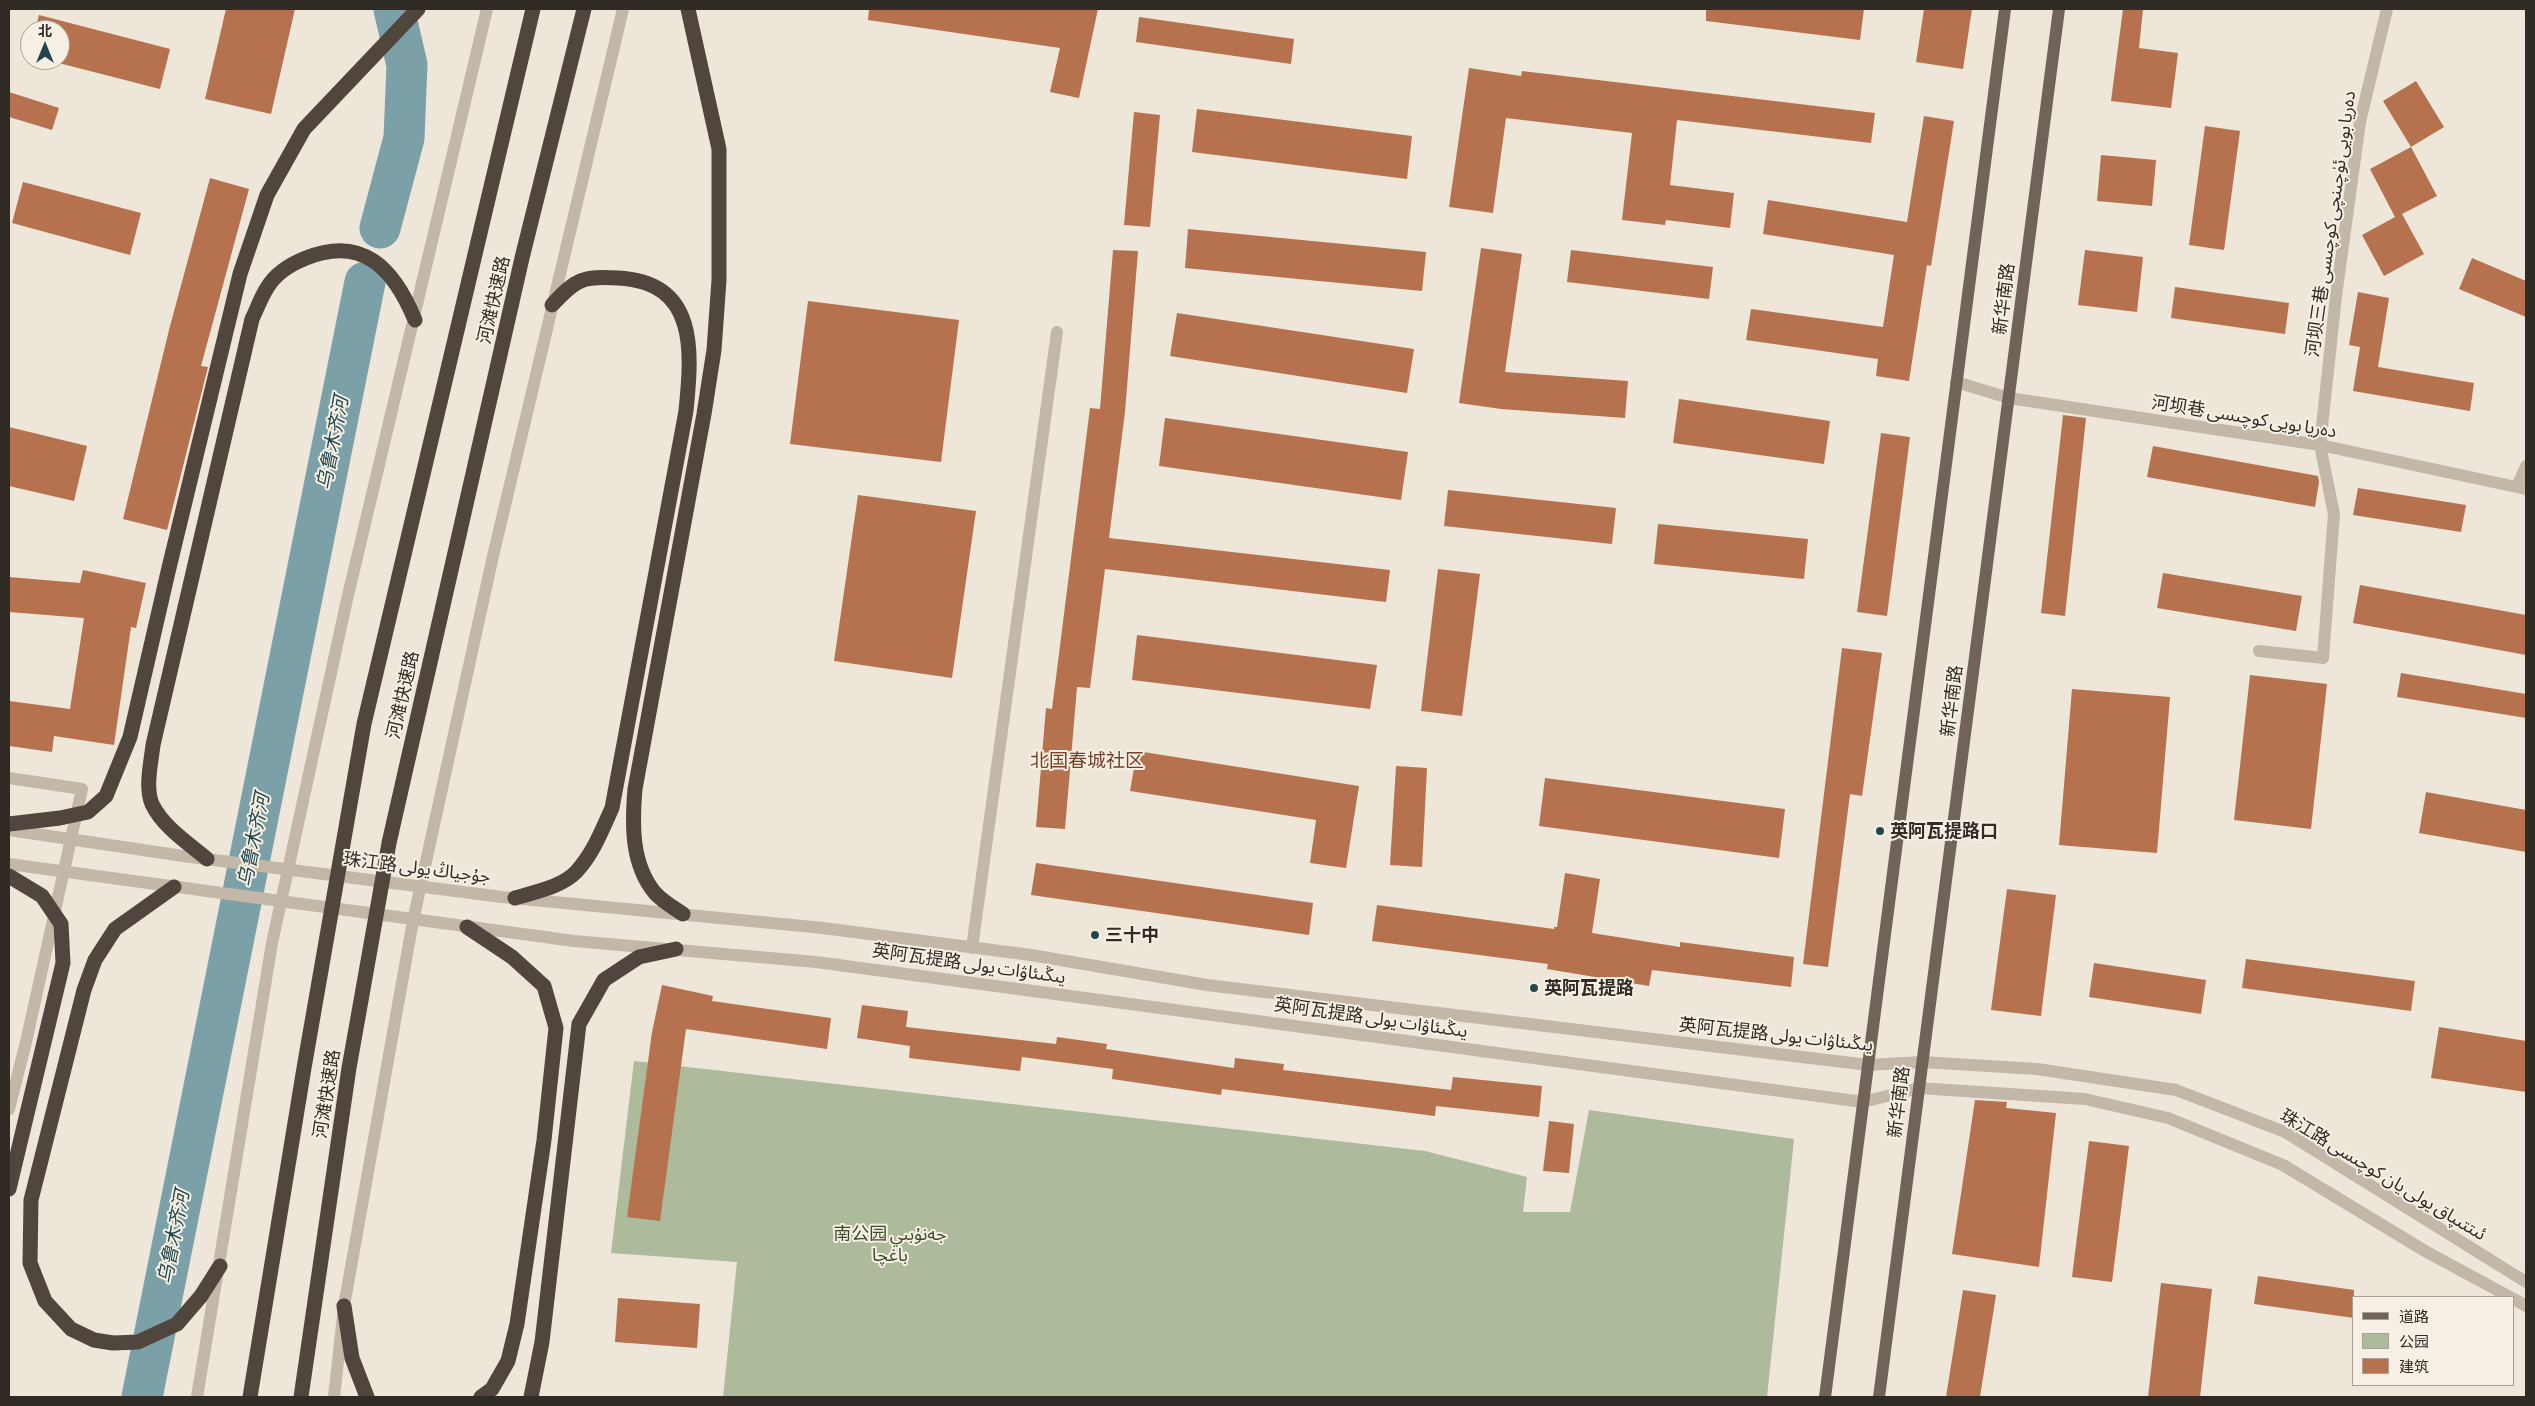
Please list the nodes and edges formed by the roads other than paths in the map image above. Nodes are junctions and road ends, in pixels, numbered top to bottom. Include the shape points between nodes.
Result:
1 (418, 9) edge
2 (486, 9) edge
3 (533, 9) edge
4 (584, 9) edge
5 (623, 9) edge
6 (688, 9) edge
7 (2005, 9) edge
8 (2059, 9) edge
9 (2387, 9) edge
10 (552, 305) junction
11 (415, 320) junction
12 (1057, 332) dead end
13 (1956, 382) junction
14 (2009, 398) junction
15 (2320, 446) junction
16 (2526, 466) edge
17 (2522, 488) edge
18 (2259, 651) dead end
19 (9, 778) edge
20 (9, 824) edge
21 (9, 830) edge
22 (207, 859) junction
23 (9, 864) edge
24 (9, 876) edge
25 (174, 887) junction
26 (515, 898) junction
27 (682, 914) junction
28 (468, 928) junction
29 (823, 928) joint
30 (676, 948) junction
31 (972, 948) junction
32 (1922, 1062) junction
33 (1868, 1065) junction
34 (1919, 1088) junction
35 (1863, 1102) junction
36 (9, 1109) edge
37 (9, 1189) edge
38 (220, 1266) junction
39 (2526, 1282) edge
40 (2508, 1296) edge
41 (2515, 1300) edge
42 (344, 1306) junction
43 (2526, 1306) edge
44 (197, 1397) edge
45 (250, 1397) edge
46 (301, 1397) edge
47 (334, 1397) edge
48 (367, 1397) edge
49 (481, 1397) edge
50 (530, 1397) edge
51 (1825, 1397) edge
52 (1879, 1397) edge

1 - 20 highway via 304,129 267,196 240,274 130,737 106,796 88,812
2 - 11 street
3 - 45 highway, 河滩快速路 via 364,724
4 - 46 highway, 河滩快速路 via 520,268 389,844 349,1068
5 - 10 street
6 - 27 highway via 719,150 720,280 704,414 635,789 632,822 642,873 656,894
7 - 13 main road, 新华南路
8 - 14 main road, 新华南路
9 - 15 street, 河坝三巷 دەريا بويى ئۈچىنچى كوچىسى via 2360,122
10 - 26 highway via 572,284 595,277 633,279 656,286 671,299 681,315 691,362 686,411 612,808 595,847 575,874
10 - 42 street via 413,921
11 - 22 highway via 394,280 360,252 322,252 298,261 267,287 252,319 153,745 149,781 152,803 172,830
11 - 38 street via 346,604 272,943
12 - 31 street
13 - 14 street, 河坝巷 دەريا بويى كوچىسى
13 - 33 main road, 新华南路
14 - 15 street, 河坝巷 دەريا بويى كوچىسى
14 - 32 main road, 新华南路
15 - 17 street, 河坝巷 دەريا بويى كوچىسى
15 - 18 street, 河坝三巷 دەريا بويى ئۈچىنچى كوچىسى via 2334,514 2323,658
16 - 17 street
19 - 36 street via 82,789
21 - 22 street, 珠江路 جۇجياڭ يولى
22 - 26 street, 珠江路 جۇجياڭ يولى
23 - 25 street
24 - 37 highway via 42,896 61,924 63,963
25 - 28 street
25 - 38 highway via 115,929 94,960 32,1200 30,1263 45,1301 71,1328 94,1340 113,1343 138,1342 177,1324 201,1296
26 - 27 street, 珠江路 جۇجياڭ يولى
27 - 29 street, 珠江路 جۇجياڭ يولى
28 - 30 street via 574,941
28 - 49 highway via 512,957 544,986 556,1028 544,1140 520,1304 508,1362 492,1390
29 - 31 street, 英阿瓦提路 يىڭىئاۋات يولى
30 - 35 street, 英阿瓦提路 يىڭىئاۋات يولى via 816,962
30 - 50 highway via 639,957 604,980 579,1024 542,1342
31 - 33 street, 英阿瓦提路 يىڭىئاۋات يولى via 1207,985
32 - 33 street, 英阿瓦提路 يىڭىئاۋات يولى
32 - 34 main road, 新华南路
32 - 39 street, 珠江路 ئىتتىپاق يولى يان كوچىسى via 2037,1069 2176,1090 2285,1132
33 - 35 main road, 新华南路
34 - 35 street, 英阿瓦提路 يىڭىئاۋات يولى
34 - 40 street via 2085,1099 2168,1118 2283,1165 2425,1252
34 - 52 main road, 新华南路
35 - 51 main road, 新华南路
38 - 44 street
41 - 43 street
42 - 47 street
42 - 48 highway via 352,1358

